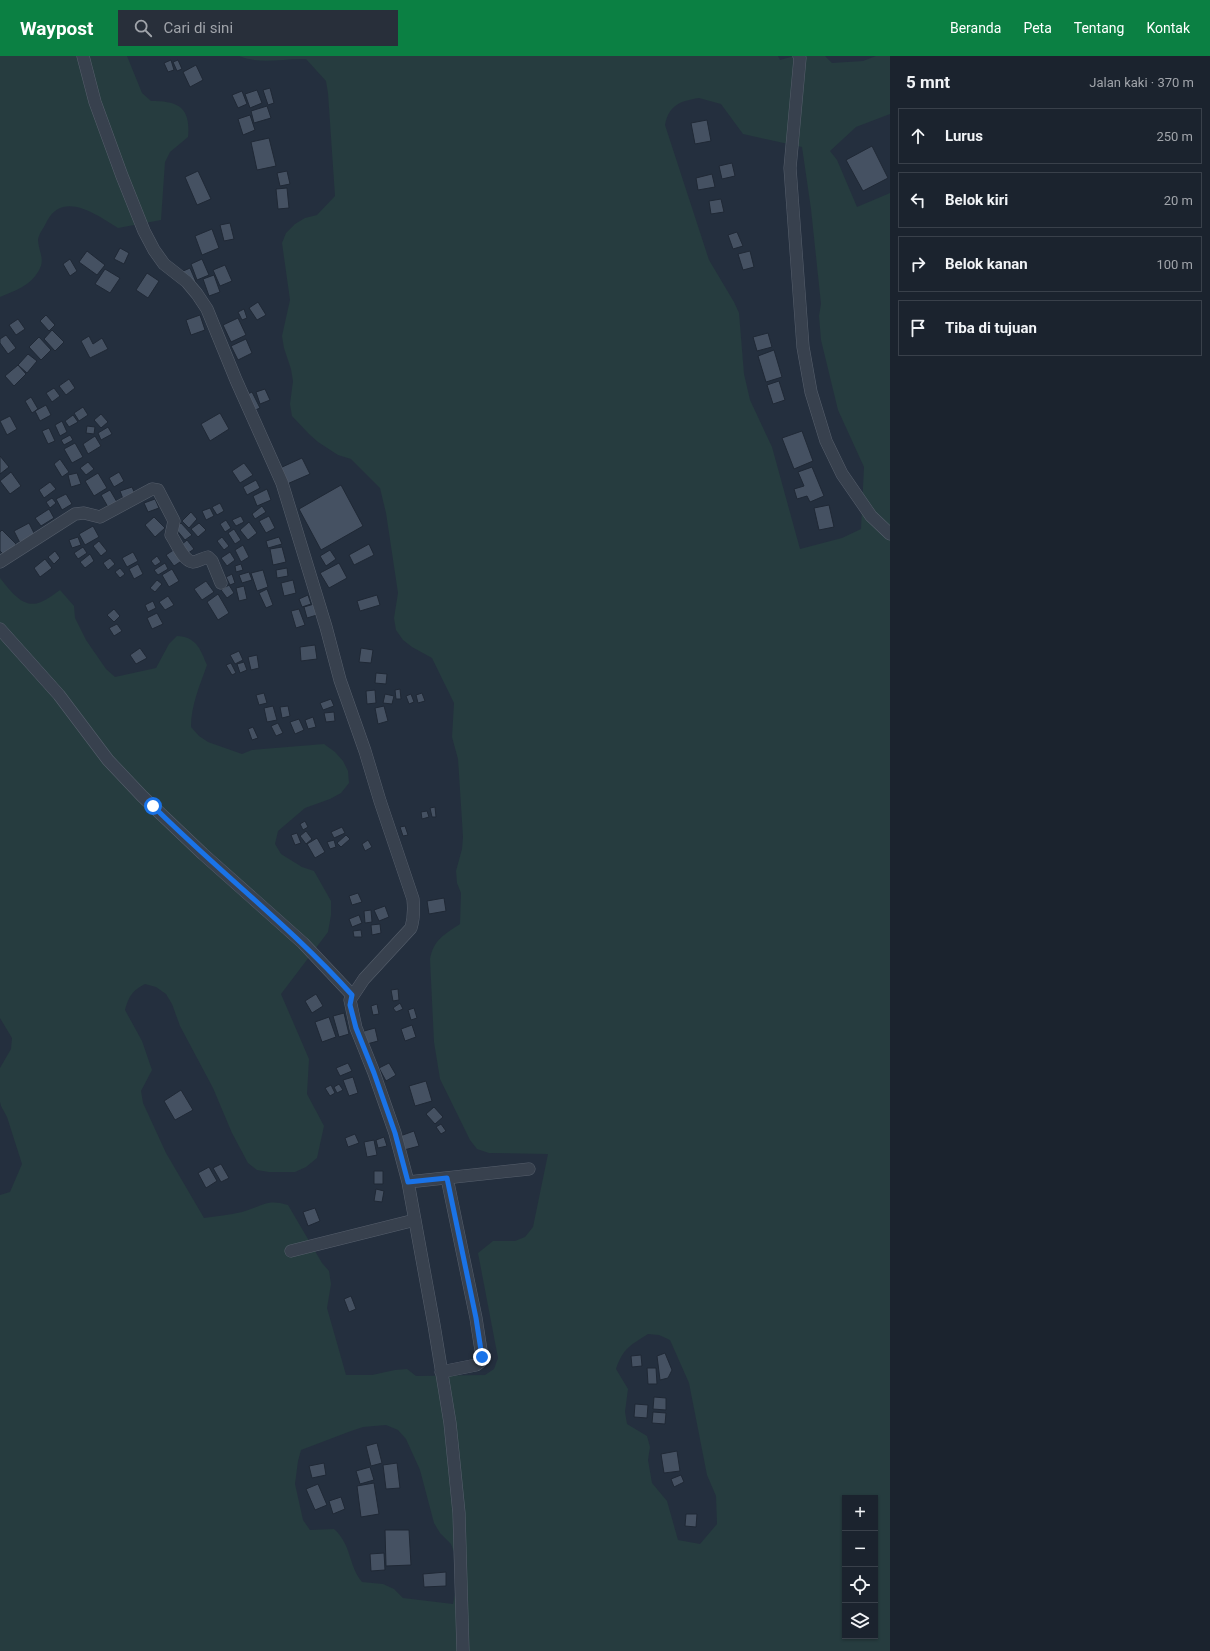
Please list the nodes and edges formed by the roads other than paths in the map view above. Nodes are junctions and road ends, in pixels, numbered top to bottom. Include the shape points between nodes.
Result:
1 (83, 56) edge
2 (799, 56) edge
3 (890, 534) edge
4 (0, 562) edge
5 (221, 583) dead end
6 (0, 629) edge
7 (352, 995) junction
8 (529, 1168) dead end
9 (447, 1178) junction
10 (408, 1182) junction
11 (414, 1220) junction
12 (291, 1251) dead end
13 (441, 1372) junction
14 (463, 1651) edge

1 - 7 street via 95,102 144,231 164,264 187,282 207,309 282,483 340,680 413,899 411,928
2 - 3 street via 790,168 803,347 811,392 826,441 842,474 871,516
4 - 5 street via 75,514 84,512 100,517 152,488 158,490 174,521 171,535 184,556 193,562 208,557
6 - 7 street via 59,695 108,760 142,796 303,943
7 - 10 street via 350,1005 356,1028 395,1133
8 - 9 street
9 - 10 street
9 - 13 street via 482,1357 476,1365
10 - 11 street
11 - 12 street
11 - 13 street
13 - 14 street via 450,1422 459,1513

